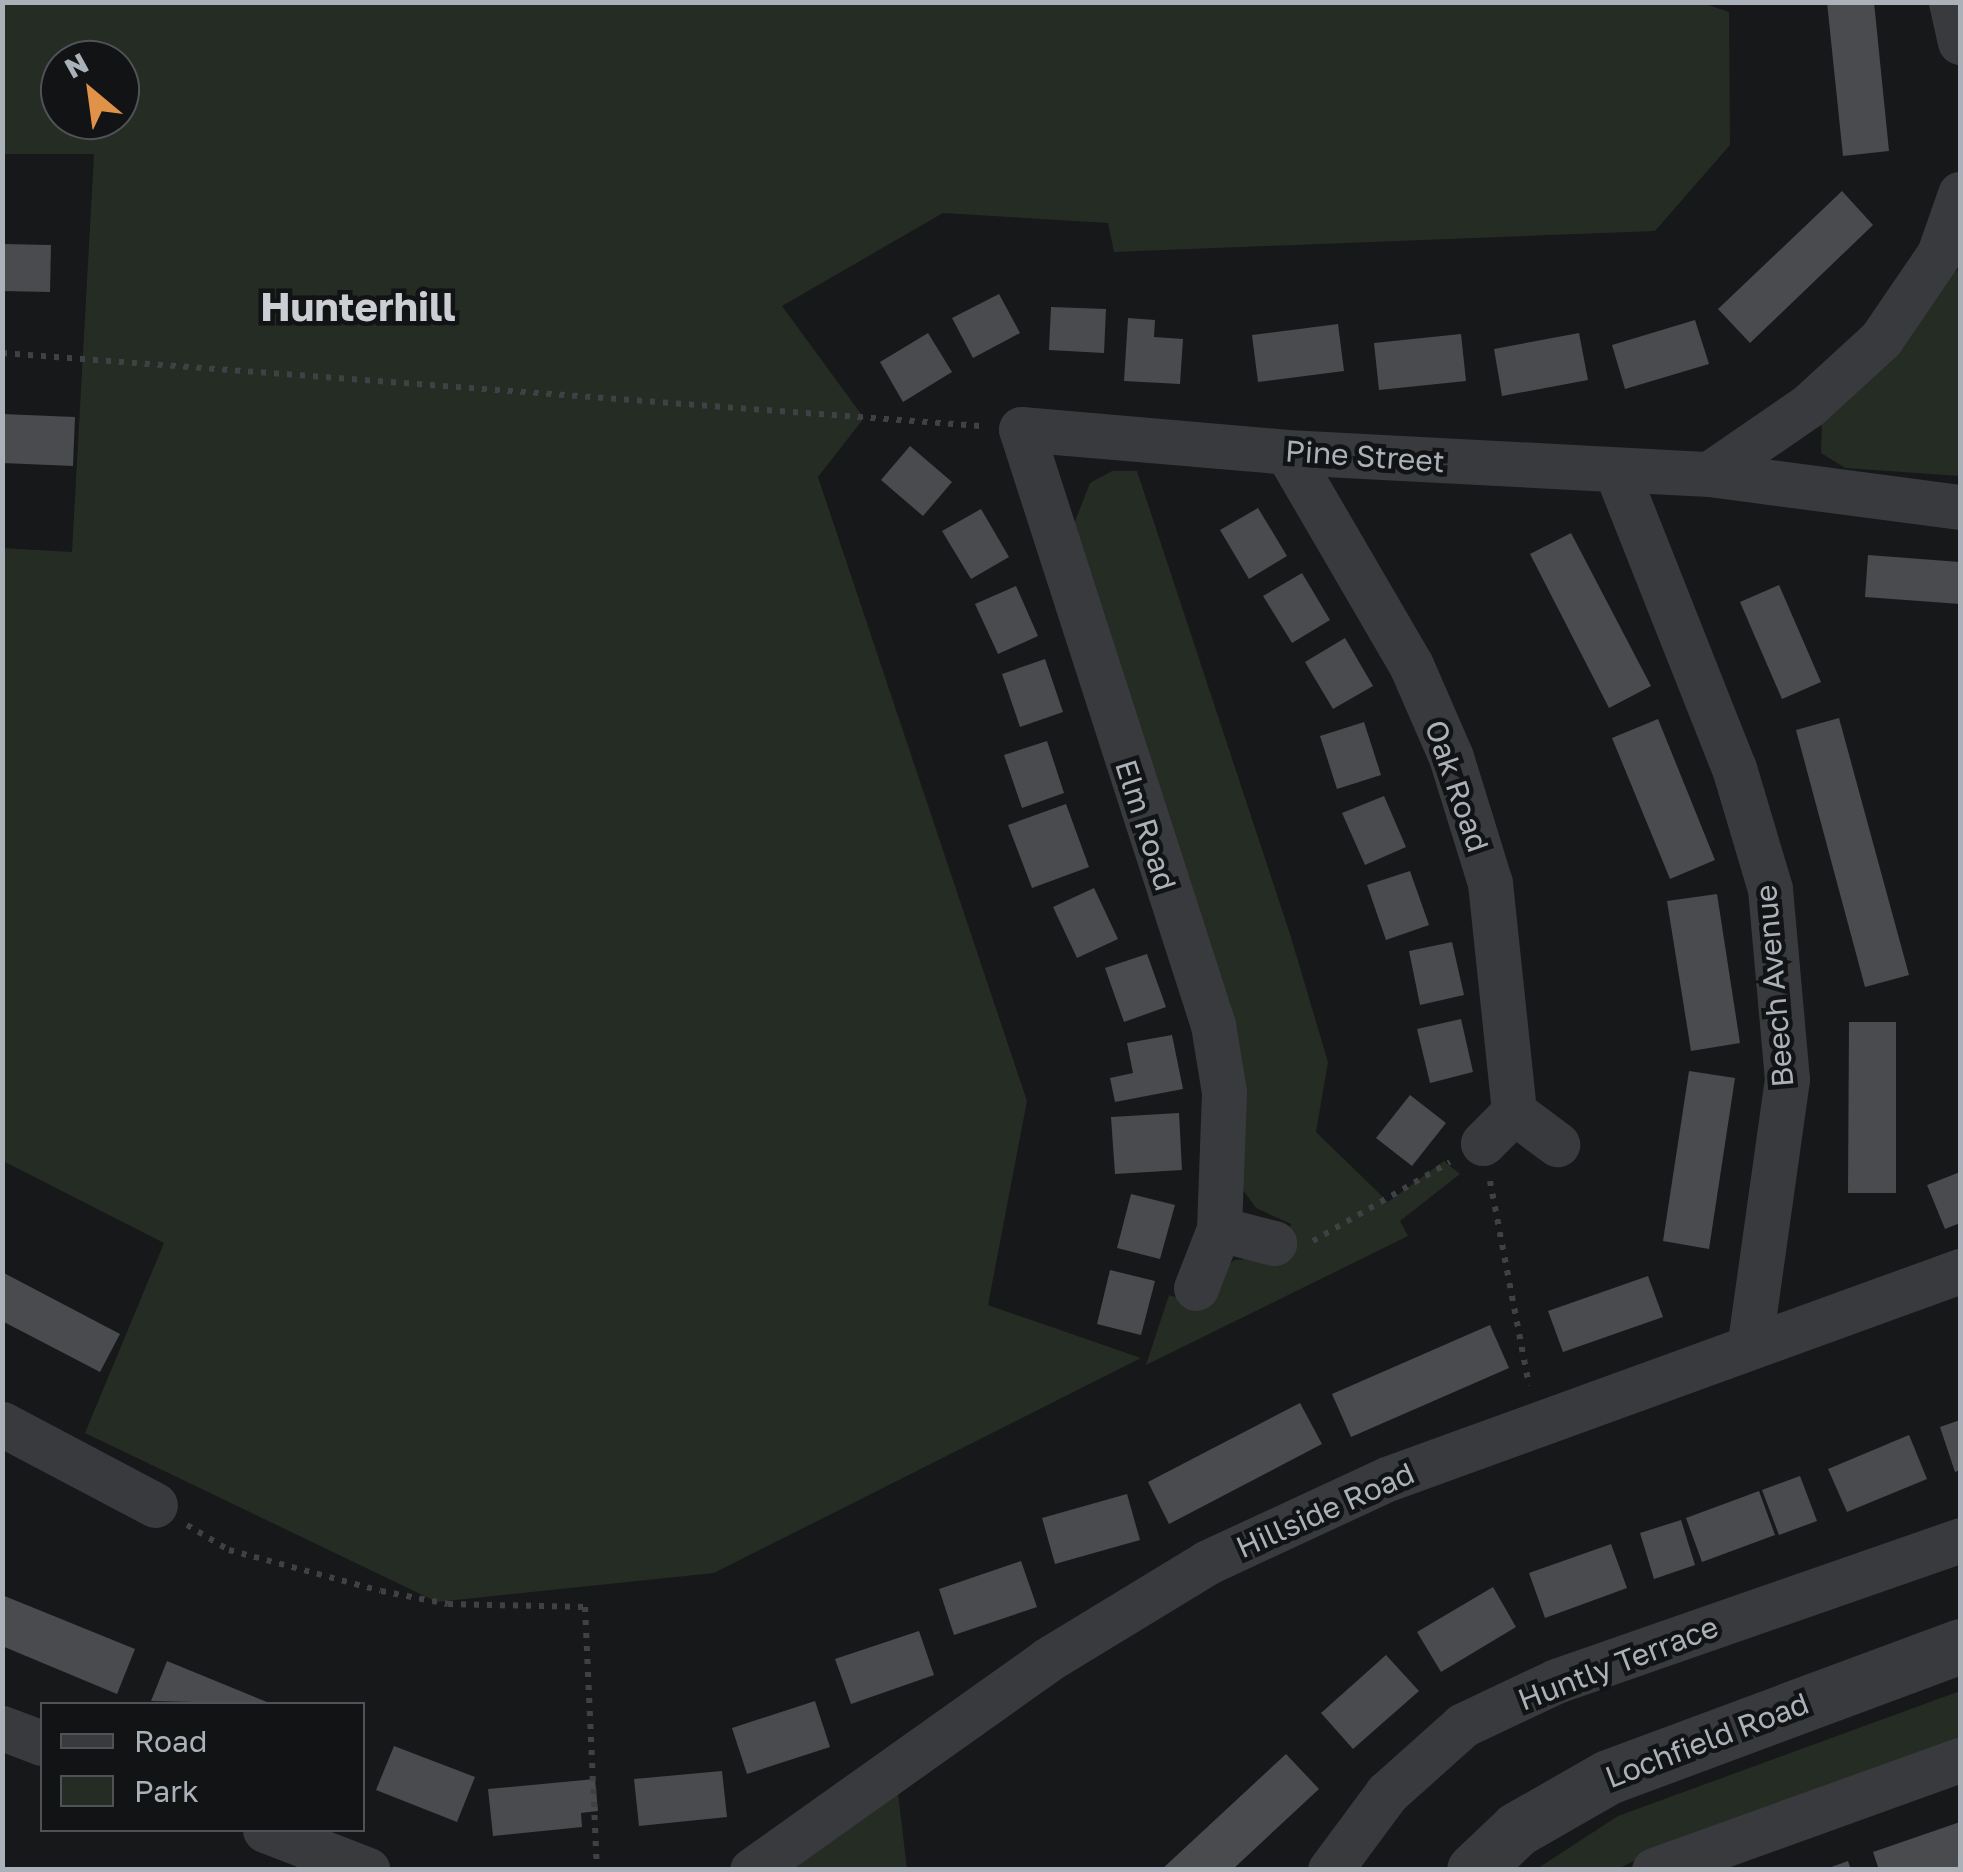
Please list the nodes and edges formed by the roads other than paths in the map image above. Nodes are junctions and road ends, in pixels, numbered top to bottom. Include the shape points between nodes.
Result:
1 (1951, 2) edge
2 (1960, 42) edge
3 (1960, 194) edge
4 (1021, 429) joint
5 (1287, 452) junction
6 (1617, 472) junction
7 (1709, 474) junction
8 (1960, 507) edge
9 (1557, 1144) dead end
10 (1219, 1228) junction
11 (1274, 1243) road end
12 (1960, 1271) edge
13 (1196, 1288) dead end
14 (1750, 1343) junction
15 (2, 1424) edge
16 (155, 1505) road end
17 (1960, 1540) edge
18 (1960, 1646) edge
19 (2, 1728) edge
20 (40, 1742) edge
21 (1960, 1760) edge
22 (270, 1832) edge
23 (368, 1870) edge
24 (752, 1870) edge
25 (1330, 1870) edge
26 (1474, 1870) edge
27 (1654, 1870) edge

1 - 2 street
3 - 7 street via 1939,254 1881,339 1808,406
4 - 5 street, Pine Street
4 - 10 street, Elm Road via 1212,1025 1224,1092
5 - 6 street, Pine Street
5 - 9 street, Oak Road via 1411,665 1452,758 1490,883 1499,1127
6 - 7 street, Pine Street
6 - 14 street, Beech Avenue via 1734,768 1770,889 1787,1079
7 - 8 street, Pine Street
10 - 11 street
10 - 13 street, Elm Road
12 - 14 street, Hillside Road
14 - 24 street, Hillside Road via 1388,1479 1208,1562 1047,1660
15 - 16 street
17 - 25 street, Huntly Terrace via 1556,1681 1463,1725 1387,1793
18 - 26 street, Lochfield Road via 1608,1776 1517,1829
19 - 20 street
21 - 27 street
22 - 23 street

